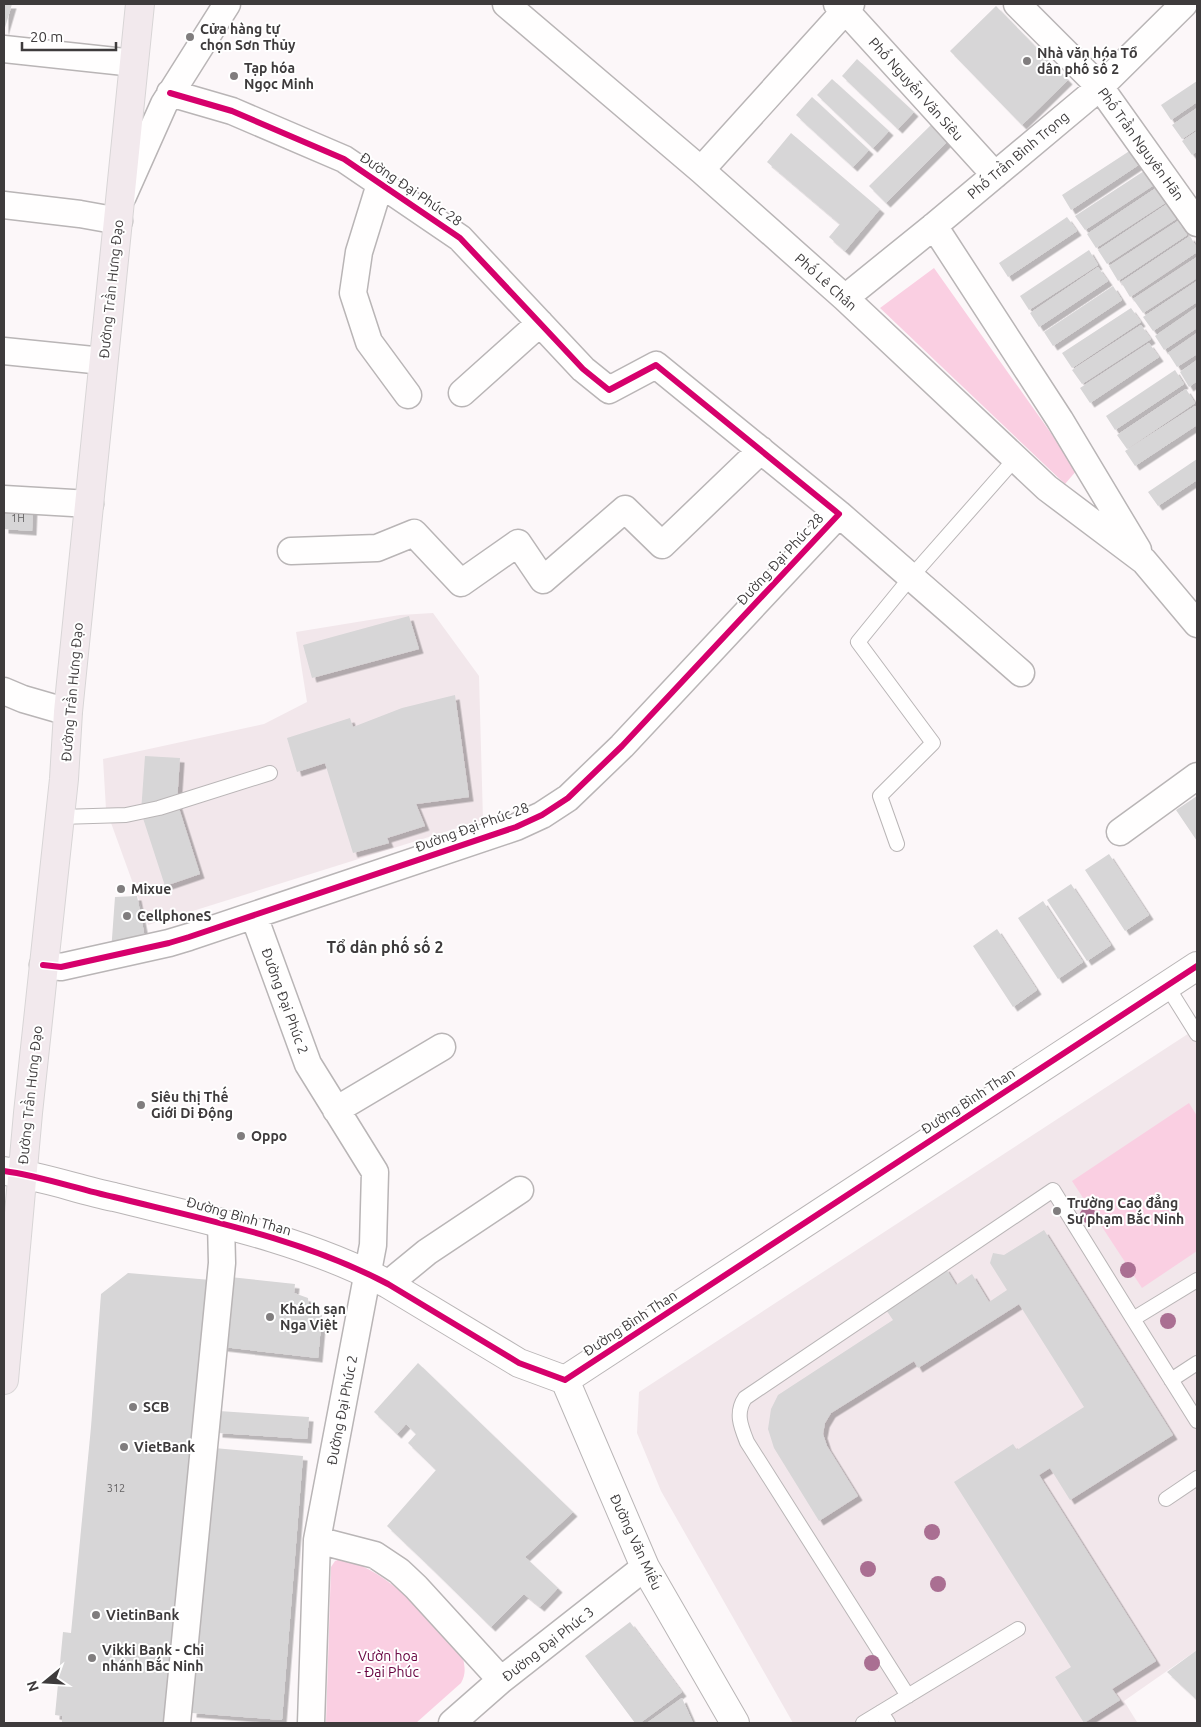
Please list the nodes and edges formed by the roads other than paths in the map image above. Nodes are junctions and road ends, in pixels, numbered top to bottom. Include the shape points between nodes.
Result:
1 (140, 4) edge
2 (227, 4) edge
3 (506, 4) edge
4 (1017, 4) edge
5 (1184, 4) edge
6 (844, 6) edge
7 (4, 49) edge
8 (134, 63) junction
9 (1100, 87) junction
10 (170, 94) junction
11 (701, 170) junction
12 (995, 175) junction
13 (380, 184) junction
14 (4, 205) edge
15 (120, 211) junction
16 (1197, 223) edge
17 (934, 226) junction
18 (845, 298) junction
19 (540, 323) junction
20 (4, 351) edge
21 (103, 361) junction
22 (462, 393) dead end
23 (408, 395) dead end
24 (761, 450) junction
25 (1016, 459) junction
26 (4, 499) edge
27 (90, 504) junction
28 (839, 514) junction
29 (291, 551) dead end
30 (1144, 561) junction
31 (911, 577) junction
32 (1197, 624) edge
33 (1021, 673) dead end
34 (4, 690) edge
35 (68, 712) junction
36 (270, 773) dead end
37 (1197, 776) edge
38 (60, 818) junction
39 (1120, 832) dead end
40 (897, 844) dead end
41 (254, 916) junction
42 (43, 965) junction
43 (1197, 966) edge
44 (1167, 986) junction
45 (1197, 1034) edge
46 (442, 1048) dead end
47 (336, 1110) junction
48 (13, 1172) edge
49 (520, 1190) dead end
50 (221, 1222) junction
51 (8, 1273) edge
52 (378, 1279) junction
53 (1197, 1280) edge
54 (1133, 1319) junction
55 (1197, 1363) edge
56 (4, 1380) edge
57 (565, 1380) junction
58 (1171, 1380) junction
59 (1197, 1421) edge
60 (1197, 1478) edge
61 (1166, 1499) dead end
62 (317, 1540) junction
63 (645, 1567) junction
64 (1018, 1629) dead end
65 (501, 1680) junction
66 (908, 1696) junction
67 (885, 1718) edge
68 (177, 1723) edge
69 (311, 1723) edge
70 (452, 1723) edge
71 (734, 1723) edge
72 (864, 1723) edge

1 - 8 main road, Đường Trần Hưng Đạo
2 - 10 street
3 - 11 street, Phố Lê Chân
4 - 9 street, Phố Trần Nguyên Hãn
5 - 9 street, Phố Trần Bình Trọng
6 - 11 street
6 - 12 street, Phố Nguyễn Văn Siêu
7 - 8 street
8 - 15 main road, Đường Trần Hưng Đạo
9 - 12 street, Phố Trần Bình Trọng
9 - 16 street, Phố Trần Nguyên Hãn
10 - 13 street, Đường Đại Phúc 28 via 241,114 344,159
10 - 15 street
11 - 18 street, Phố Lê Chân
12 - 17 street, Phố Trần Bình Trọng
13 - 19 street, Đường Đại Phúc 28 via 460,238
13 - 23 street via 359,252 353,293 369,342
14 - 15 street via 80,214
15 - 21 main road, Đường Trần Hưng Đạo
17 - 18 street, Phố Trần Bình Trọng
17 - 30 street, Phố Lê Chân via 1060,420
18 - 25 street, Phố Lê Chân
19 - 22 street
19 - 24 street, Đường Đại Phúc 28 via 583,369 609,390 656,365
20 - 21 street
21 - 27 main road, Đường Trần Hưng Đạo
24 - 28 street, Đường Đại Phúc 28
24 - 29 street via 662,545 625,509 543,580 518,543 461,583 414,533 377,548
25 - 30 street, Phố Lê Chân via 1047,488
25 - 31 lane
26 - 27 street
27 - 35 main road, Đường Trần Hưng Đạo
28 - 31 street
28 - 41 street, Đường Đại Phúc 28 via 622,746 568,798 516,827
30 - 32 street, Phố Lê Chân
31 - 33 street
31 - 40 lane via 858,642 933,743 880,796
34 - 35 street
35 - 38 main road, Đường Trần Hưng Đạo
36 - 38 lane via 159,808 126,815
37 - 39 street
38 - 42 main road, Đường Trần Hưng Đạo
41 - 42 street, Đường Đại Phúc 28 via 169,943 61,967
41 - 47 street, Đường Đại Phúc 2 via 308,1064
42 - 48 main road, Đường Trần Hưng Đạo
43 - 44 street, Đường Bình Than
44 - 45 lane
44 - 57 street, Đường Bình Than
46 - 47 street
47 - 52 street, Đường Đại Phúc 2 via 375,1172 373,1245
48 - 50 street, Đường Bình Than
48 - 51 main road, Đường Trần Hưng Đạo
49 - 52 street via 427,1252
50 - 52 street, Đường Bình Than via 316,1251
50 - 68 street via 222,1263
51 - 56 main road, Đường Trần Hưng Đạo
52 - 57 street, Đường Bình Than via 519,1362
52 - 62 street, Đường Đại Phúc 2
53 - 54 lane
54 - 58 lane
54 - 66 lane via 1053,1190 745,1398 740,1406 740,1426 746,1442
55 - 58 lane
57 - 63 street, Đường Văn Miếu
58 - 59 lane
60 - 61 lane
62 - 65 street via 375,1555 399,1570
62 - 69 street, Đường Đại Phúc 2
63 - 65 street, Đường Đại Phúc 3
63 - 71 street, Đường Văn Miếu
64 - 66 lane
65 - 70 street, Đường Đại Phúc 3
66 - 67 lane
67 - 72 lane

